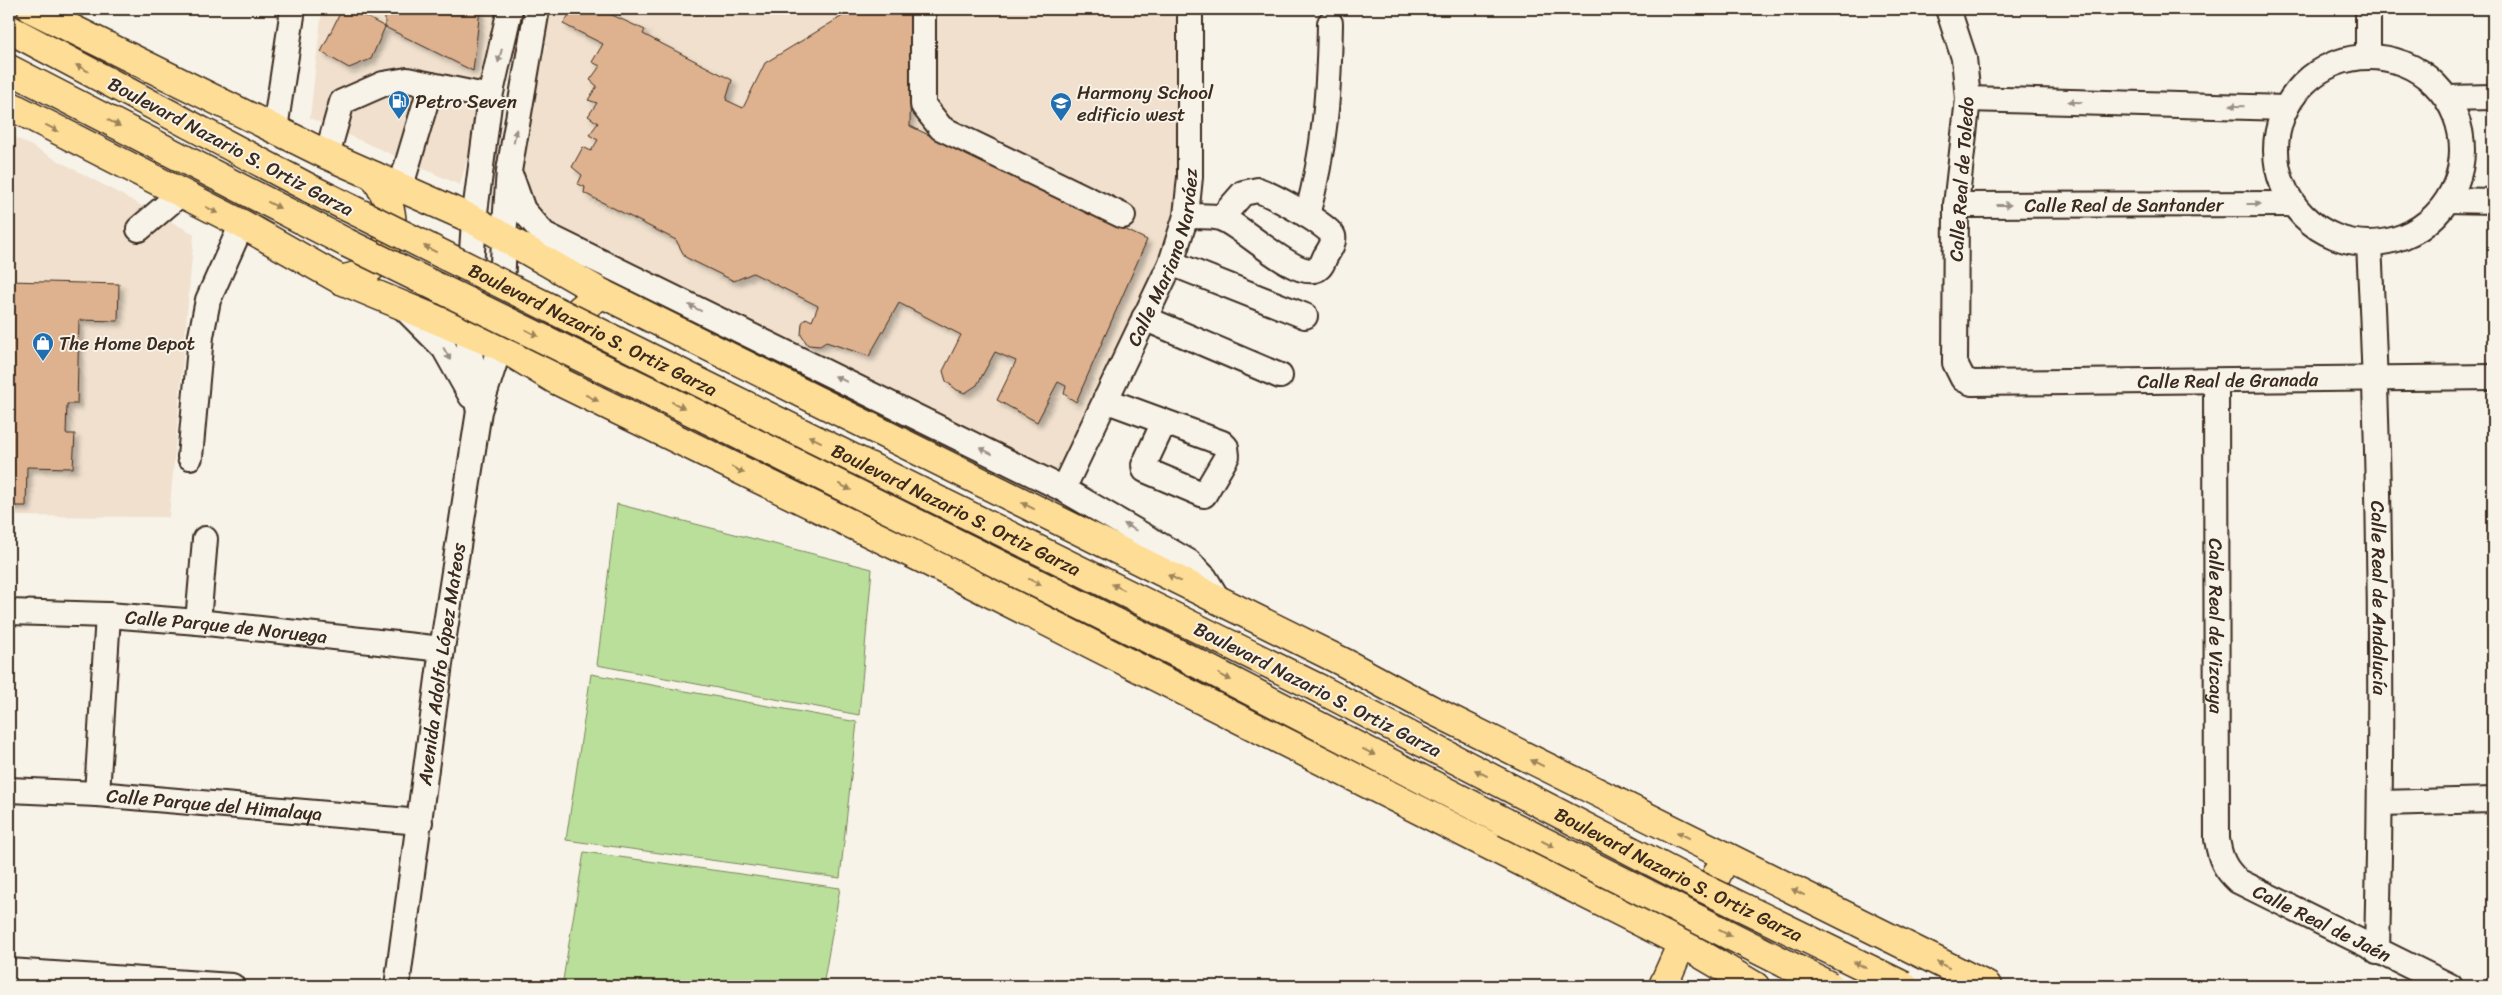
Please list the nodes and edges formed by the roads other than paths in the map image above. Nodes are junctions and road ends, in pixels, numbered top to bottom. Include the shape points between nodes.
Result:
1 (293, 9) edge
2 (510, 9) edge
3 (537, 9) edge
4 (923, 9) edge
5 (1190, 9) edge
6 (1948, 9) edge
7 (2368, 9) edge
8 (47, 13) edge
9 (1330, 23) dead end
10 (9, 29) edge
11 (2368, 57) junction
12 (9, 68) edge
13 (430, 85) junction
14 (490, 96) junction
15 (2493, 97) edge
16 (2447, 98) junction
17 (1968, 99) junction
18 (9, 105) edge
19 (2286, 108) junction
20 (275, 129) junction
21 (327, 156) junction
22 (509, 171) junction
23 (374, 176) junction
24 (400, 189) junction
25 (180, 194) junction
26 (2448, 200) junction
27 (2493, 201) edge
28 (2292, 204) junction
29 (1956, 205) junction
30 (1307, 215) junction
31 (1124, 216) dead end
32 (1186, 216) junction
33 (1221, 218) junction
34 (474, 220) junction
35 (242, 224) junction
36 (139, 229) dead end
37 (504, 237) junction
38 (2368, 244) junction
39 (1171, 263) junction
40 (341, 280) junction
41 (603, 294) junction
42 (402, 306) junction
43 (1305, 316) dead end
44 (1144, 318) junction
45 (467, 332) junction
46 (500, 346) junction
47 (1280, 376) dead end
48 (2376, 377) junction
49 (2493, 377) edge
50 (556, 380) junction
51 (1963, 380) joint
52 (2216, 381) junction
53 (1105, 400) junction
54 (479, 411) junction
55 (1164, 422) dead end
56 (190, 457) dead end
57 (1063, 489) junction
58 (205, 539) dead end
59 (992, 560) junction
60 (927, 561) junction
61 (1220, 601) junction
62 (1155, 606) junction
63 (9, 612) edge
64 (108, 615) junction
65 (198, 622) junction
66 (442, 649) junction
67 (1430, 710) junction
68 (9, 790) edge
69 (97, 794) junction
70 (2493, 800) edge
71 (2381, 803) junction
72 (420, 822) junction
73 (1726, 856) junction
74 (2225, 869) joint
75 (1682, 943) junction
76 (2378, 952) junction
77 (9, 971) edge
78 (232, 986) edge
79 (397, 986) edge
80 (1662, 986) edge
81 (1756, 986) edge
82 (1830, 986) edge
83 (1904, 986) edge
84 (1987, 986) edge
85 (2450, 986) edge

1 - 20 street
2 -> 14 street
22 -> 3 street, Avenida Adolfo López Mateos
4 - 31 street via 923,105 941,128
5 - 32 street, Calle Mariano Narváez via 1190,177
6 - 17 street, Calle Real de Toledo via 1964,58
7 - 11 street
8 - 20 main road
9 - 30 street via 1325,132 1319,174
62 -> 10 main road, Boulevard Nazario S. Ortiz Garza, bridge via 311,189
11 - 16 street via 2406,65 2426,76
11 - 19 street via 2335,64 2307,81
12 -> 59 main road, Boulevard Nazario S. Ortiz Garza, bridge via 347,243
13 - 14 street
13 - 21 street via 407,80 383,84 342,102
13 - 24 street
14 - 34 street
15 - 16 street
16 - 26 street via 2461,131 2462,167
19 -> 17 street
17 - 29 street, Calle Real de Toledo
18 -> 25 main road
19 - 28 street via 2276,148 2278,173
20 - 21 main road
21 - 23 main road
22 - 37 street, Avenida Adolfo López Mateos
57 -> 22 street via 544,234 523,210
23 - 24 main road
23 - 40 main road via 390,203 393,220 390,238 378,261 364,273
24 - 34 main road
25 -> 35 main road
25 - 36 street
26 - 27 street
26 - 38 street via 2427,224 2400,239
29 -> 28 street, Calle Real de Santander
28 - 38 street via 2312,225 2339,239
29 - 51 street, Calle Real de Toledo via 1955,363
30 - 33 street via 1258,190 1243,193
30 - 33 street via 1333,236 1322,265 1312,270 1282,259
32 - 33 street
32 - 39 street, Calle Mariano Narváez
34 - 37 main road
34 - 45 street
35 - 40 main road
35 - 56 street via 208,300 201,336
37 - 41 main road
37 - 46 street, Avenida Adolfo López Mateos
38 - 48 street, Calle Real de Andalucía
39 - 43 street
39 - 44 street, Calle Mariano Narváez
40 - 42 main road
41 - 50 main road via 584,304 559,336 554,360
61 -> 41 main road
42 - 45 main road
42 -> 54 street via 444,348
44 - 47 street
44 - 53 street, Calle Mariano Narváez
45 - 46 main road
45 - 54 street
46 - 50 main road
46 - 54 street, Avenida Adolfo López Mateos
48 - 49 street, Calle Real de Granada
48 - 52 street, Calle Real de Granada
48 - 71 street, Calle Real de Andalucía
50 -> 60 main road
51 - 52 street, Calle Real de Granada via 1972,383
52 - 74 street, Calle Real de Vizcaya via 2217,839
53 - 55 street
53 - 57 street, Calle Mariano Narváez
54 - 66 street, Avenida Adolfo López Mateos
61 -> 57 street via 1205,578 1188,562
58 - 65 street
59 - 60 main road
59 -> 82 main road, Boulevard Nazario S. Ortiz Garza, bridge
60 - 75 main road
61 - 67 main road via 1345,663
62 - 67 main road via 1222,622 1395,698
83 -> 62 main road, Boulevard Nazario S. Ortiz Garza, bridge via 1694,884
63 - 64 street, Calle Parque de Noruega
64 - 65 street, Calle Parque de Noruega
64 - 69 street
65 - 66 street, Calle Parque de Noruega
66 - 72 street, Avenida Adolfo López Mateos
73 -> 67 main road
68 - 69 street, Calle Parque del Himalaya
69 - 72 street, Calle Parque del Himalaya
70 - 71 street
71 - 76 street, Calle Real de Andalucía
72 - 79 street, Avenida Adolfo López Mateos
73 - 75 main road
84 -> 73 main road
74 - 76 street, Calle Real de Jaén via 2238,881
75 - 80 main road
75 - 81 main road
76 - 85 street, Calle Real de Jaén
77 - 78 street

